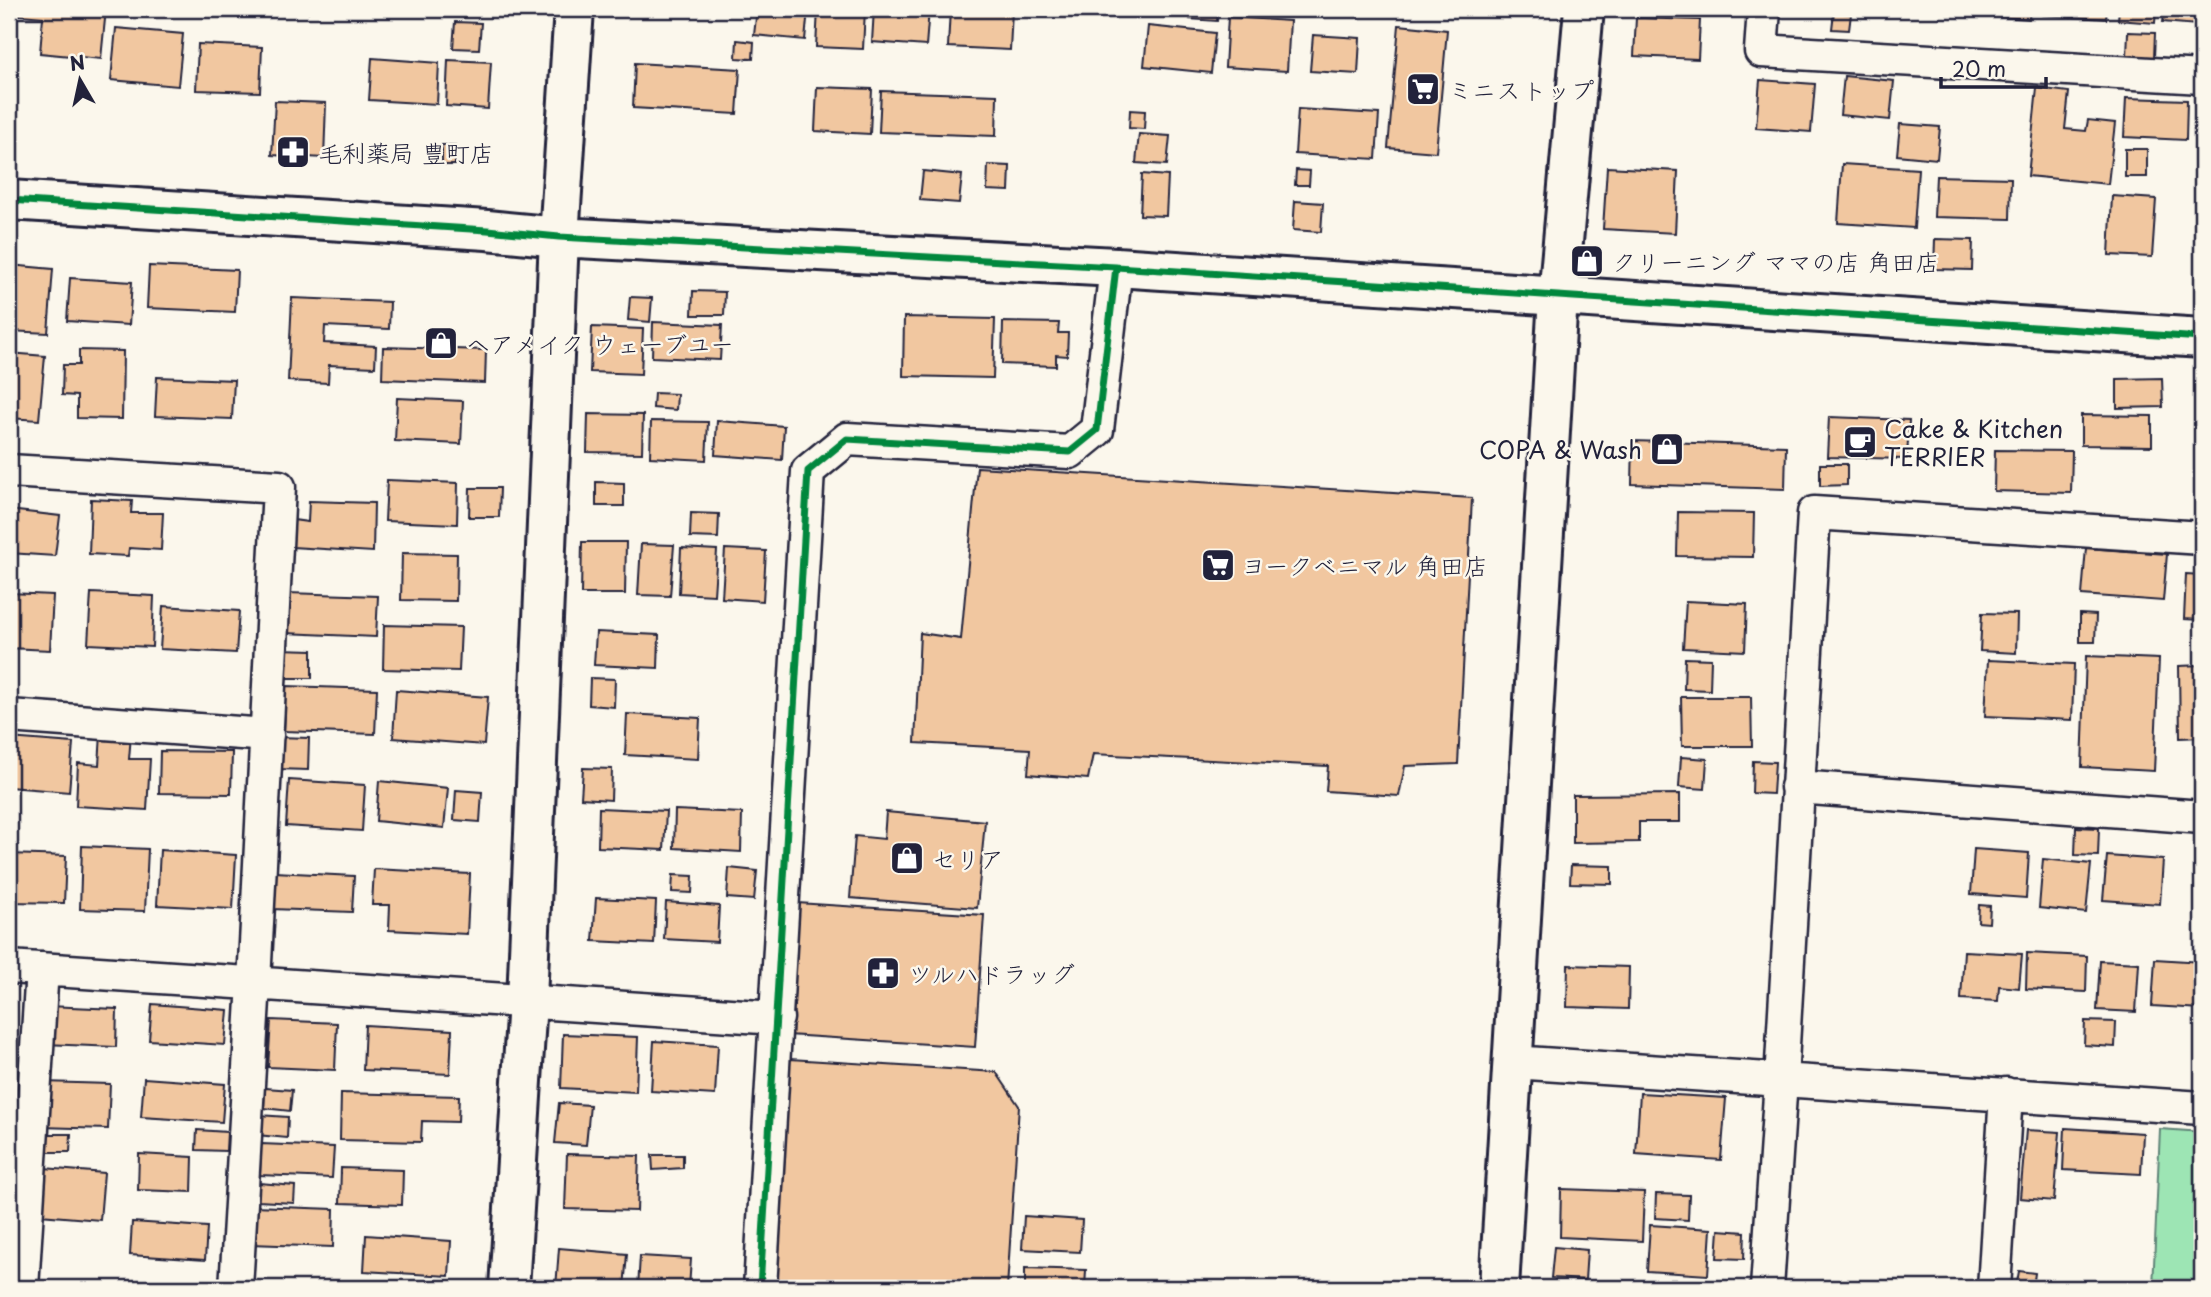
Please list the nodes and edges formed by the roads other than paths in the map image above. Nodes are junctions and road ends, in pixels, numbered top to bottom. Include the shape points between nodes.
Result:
1 (573, 9) edge
2 (1584, 9) edge
3 (1764, 9) edge
4 (2202, 77) edge
5 (9, 200) edge
6 (559, 237) junction
7 (1116, 267) junction
8 (1558, 297) junction
9 (2202, 338) edge
10 (9, 471) edge
11 (2202, 538) edge
12 (9, 716) edge
13 (267, 735) junction
14 (1797, 787) junction
15 (2202, 817) edge
16 (9, 967) edge
17 (42, 969) junction
18 (254, 984) junction
19 (527, 1001) junction
20 (777, 1018) junction
21 (1512, 1062) junction
22 (1781, 1080) junction
23 (2006, 1094) junction
24 (2202, 1108) edge
25 (17, 1219) edge
26 (22, 1288) edge
27 (236, 1288) edge
28 (509, 1288) edge
29 (760, 1288) edge
30 (1499, 1288) edge
31 (1766, 1288) edge
32 (1994, 1288) edge

1 - 6 street
2 - 8 street
3 - 4 street via 1761,51
5 - 6 street
6 - 7 street
6 - 19 street
7 - 8 street
7 - 20 street via 1097,429 1070,452 846,439 808,471
8 - 9 street
8 - 21 street
10 - 13 street via 279,487
11 - 14 street via 1814,513
12 - 13 street
13 - 18 street
14 - 15 street
14 - 22 street
16 - 17 street
17 - 18 street
17 - 25 street
18 - 19 street
18 - 27 street
19 - 20 street
19 - 28 street
20 - 29 street
21 - 22 street
21 - 30 street
22 - 23 street
22 - 31 street
23 - 24 street
23 - 32 street
25 - 26 street

